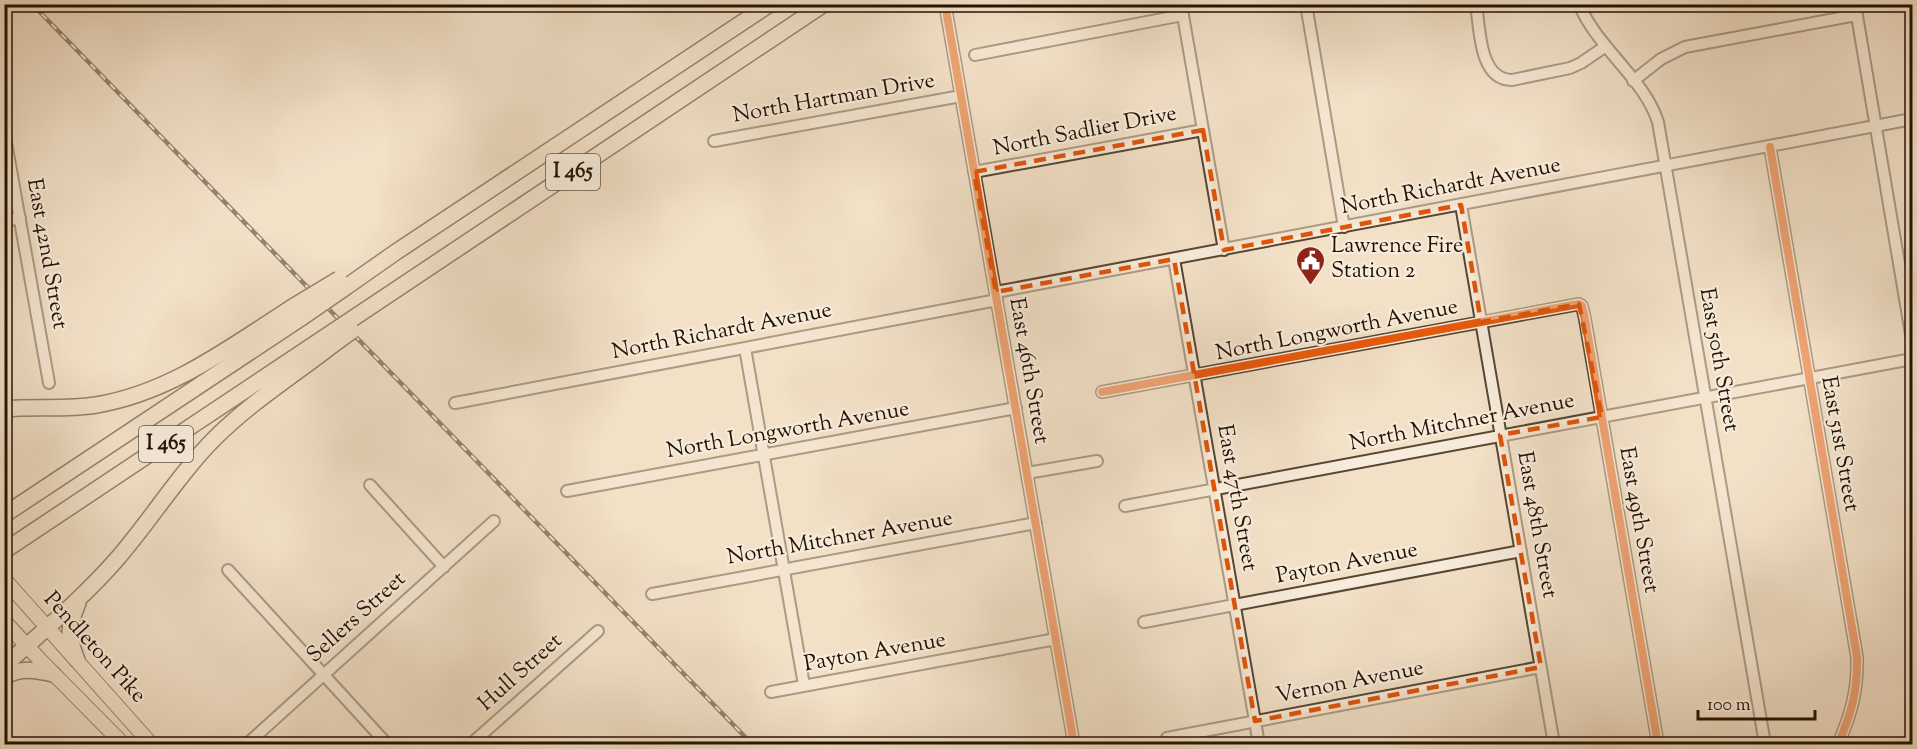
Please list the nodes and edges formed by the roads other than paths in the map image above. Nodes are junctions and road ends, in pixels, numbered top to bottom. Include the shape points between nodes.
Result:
1 (770, 4) edge
2 (824, 4) edge
3 (945, 4) edge
4 (1306, 4) edge
5 (1476, 4) edge
6 (1579, 4) edge
7 (1182, 10) edge
8 (1856, 10) edge
9 (1606, 46) junction
10 (975, 55) dead end
11 (1633, 81) junction
12 (961, 96) junction
13 (1912, 119) edge
14 (1875, 127) junction
15 (1203, 130) junction
16 (4, 131) edge
17 (714, 141) dead end
18 (1770, 147) junction
19 (1665, 166) junction
20 (974, 172) junction
21 (1461, 205) junction
22 (20, 218) junction
23 (4, 222) edge
24 (1344, 227) junction
25 (1224, 250) junction
26 (1174, 259) junction
27 (996, 296) junction
28 (1579, 304) joint
29 (296, 313) junction
30 (1481, 322) junction
31 (1912, 340) edge
32 (326, 343) junction
33 (745, 348) junction
34 (1912, 359) edge
35 (1195, 376) junction
36 (1809, 377) junction
37 (49, 383) dead end
38 (1102, 392) dead end
39 (1705, 397) junction
40 (455, 403) dead end
41 (1016, 408) junction
42 (4, 409) edge
43 (1602, 417) junction
44 (1500, 435) junction
45 (764, 455) junction
46 (1097, 461) dead end
47 (1027, 473) junction
48 (370, 485) dead end
49 (1215, 490) junction
50 (567, 491) dead end
51 (1125, 506) dead end
52 (4, 515) edge
53 (494, 521) dead end
54 (1036, 523) junction
55 (7, 549) edge
56 (1521, 551) junction
57 (444, 567) junction
58 (784, 569) junction
59 (228, 570) dead end
60 (4, 579) edge
61 (652, 594) dead end
62 (80, 598) junction
63 (1235, 606) junction
64 (4, 621) edge
65 (1144, 622) dead end
66 (47, 627) junction
67 (598, 631) dead end
68 (1056, 639) junction
69 (27, 645) junction
70 (77, 660) junction
71 (4, 666) edge
72 (1540, 667) junction
73 (53, 674) junction
74 (324, 674) junction
75 (4, 677) edge
76 (804, 685) junction
77 (771, 692) dead end
78 (1255, 721) junction
79 (1167, 738) dead end
80 (123, 744) edge
81 (151, 744) edge
82 (247, 744) edge
83 (387, 744) edge
84 (471, 744) edge
85 (1074, 744) edge
86 (1259, 744) edge
87 (1554, 744) edge
88 (1658, 744) edge
89 (1765, 744) edge
90 (1838, 744) edge

1 - 29 highway, I 465, bridge via 396,252
2 - 32 highway, I 465, bridge via 466,243
3 - 12 street, East 46th Street
4 - 24 street
5 - 9 street via 1489,69 1503,79 1567,69
6 - 9 street, East 50th Street
7 - 10 street
7 - 15 street
8 - 11 street via 1685,47 1664,56
8 - 14 street
9 - 11 street, East 50th Street
11 - 19 street, East 50th Street via 1656,115
12 - 17 street, North Hartman Drive
12 - 20 street, East 46th Street
13 - 14 street, North Richardt Avenue
14 - 18 street, North Richardt Avenue
14 - 31 street
15 - 20 street, North Sadlier Drive
15 - 25 street
16 - 22 street, East 42nd Street
18 - 19 street, North Richardt Avenue
18 - 36 street, East 51st Street
19 - 21 street, North Richardt Avenue
19 - 39 street, East 50th Street
20 - 27 street, East 46th Street
21 - 24 street, North Richardt Avenue
21 - 30 street, East 48th Street
22 - 23 street
22 - 37 street, East 42nd Street
24 - 25 street, North Richardt Avenue
25 - 26 street, North Richardt Avenue
26 - 27 street, North Richardt Avenue
26 - 35 street, East 47th Street
27 - 33 street, North Richardt Avenue
27 - 41 street, East 46th Street
28 - 30 street, North Longworth Avenue
28 - 43 street, East 49th Street
29 - 42 highway via 177,379 136,396 85,406
29 - 52 highway, I 465
30 - 35 street, North Longworth Avenue
30 - 44 street, East 48th Street
32 - 55 highway, I 465
32 - 62 highway via 215,439
33 - 40 street, North Richardt Avenue
33 - 45 street
34 - 36 street, North Mitchner Avenue
35 - 38 street, North Longworth Avenue
35 - 49 street, East 47th Street
36 - 39 street, North Mitchner Avenue
36 - 90 street, East 51st Street via 1857,664 1854,704
39 - 43 street, North Mitchner Avenue
39 - 89 street, East 50th Street
41 - 45 street, North Longworth Avenue
41 - 47 street, East 46th Street
43 - 44 street, North Mitchner Avenue
43 - 88 street, East 49th Street
44 - 49 street, North Mitchner Avenue
44 - 56 street, East 48th Street
45 - 50 street, North Longworth Avenue
45 - 58 street
46 - 47 street
47 - 54 street, East 46th Street
48 - 57 street
49 - 51 street, North Mitchner Avenue
49 - 63 street, East 47th Street
53 - 57 street, Sellers Street
54 - 58 street, North Mitchner Avenue
54 - 68 street, East 46th Street
56 - 63 street, Payton Avenue
56 - 72 street, East 48th Street
57 - 74 street, Sellers Street
58 - 61 street, North Mitchner Avenue
58 - 76 street
59 - 74 street
60 - 66 main road, Pendleton Pike
62 - 66 highway
62 - 70 highway via 69,636
63 - 65 street, Payton Avenue
63 - 78 street, East 47th Street
64 - 69 main road, Pendleton Pike
66 - 69 highway
66 - 70 main road, Pendleton Pike
67 - 84 street, Hull Street
68 - 76 street, Payton Avenue
68 - 85 street, East 46th Street
69 - 71 highway
69 - 73 main road, Pendleton Pike
70 - 81 main road, Pendleton Pike
72 - 78 street, Vernon Avenue
72 - 87 street, East 48th Street
73 - 75 highway via 28,669
73 - 80 main road, Pendleton Pike
74 - 82 street, Sellers Street
74 - 83 street
76 - 77 street, Payton Avenue
78 - 79 street, Vernon Avenue
78 - 86 street, East 47th Street

